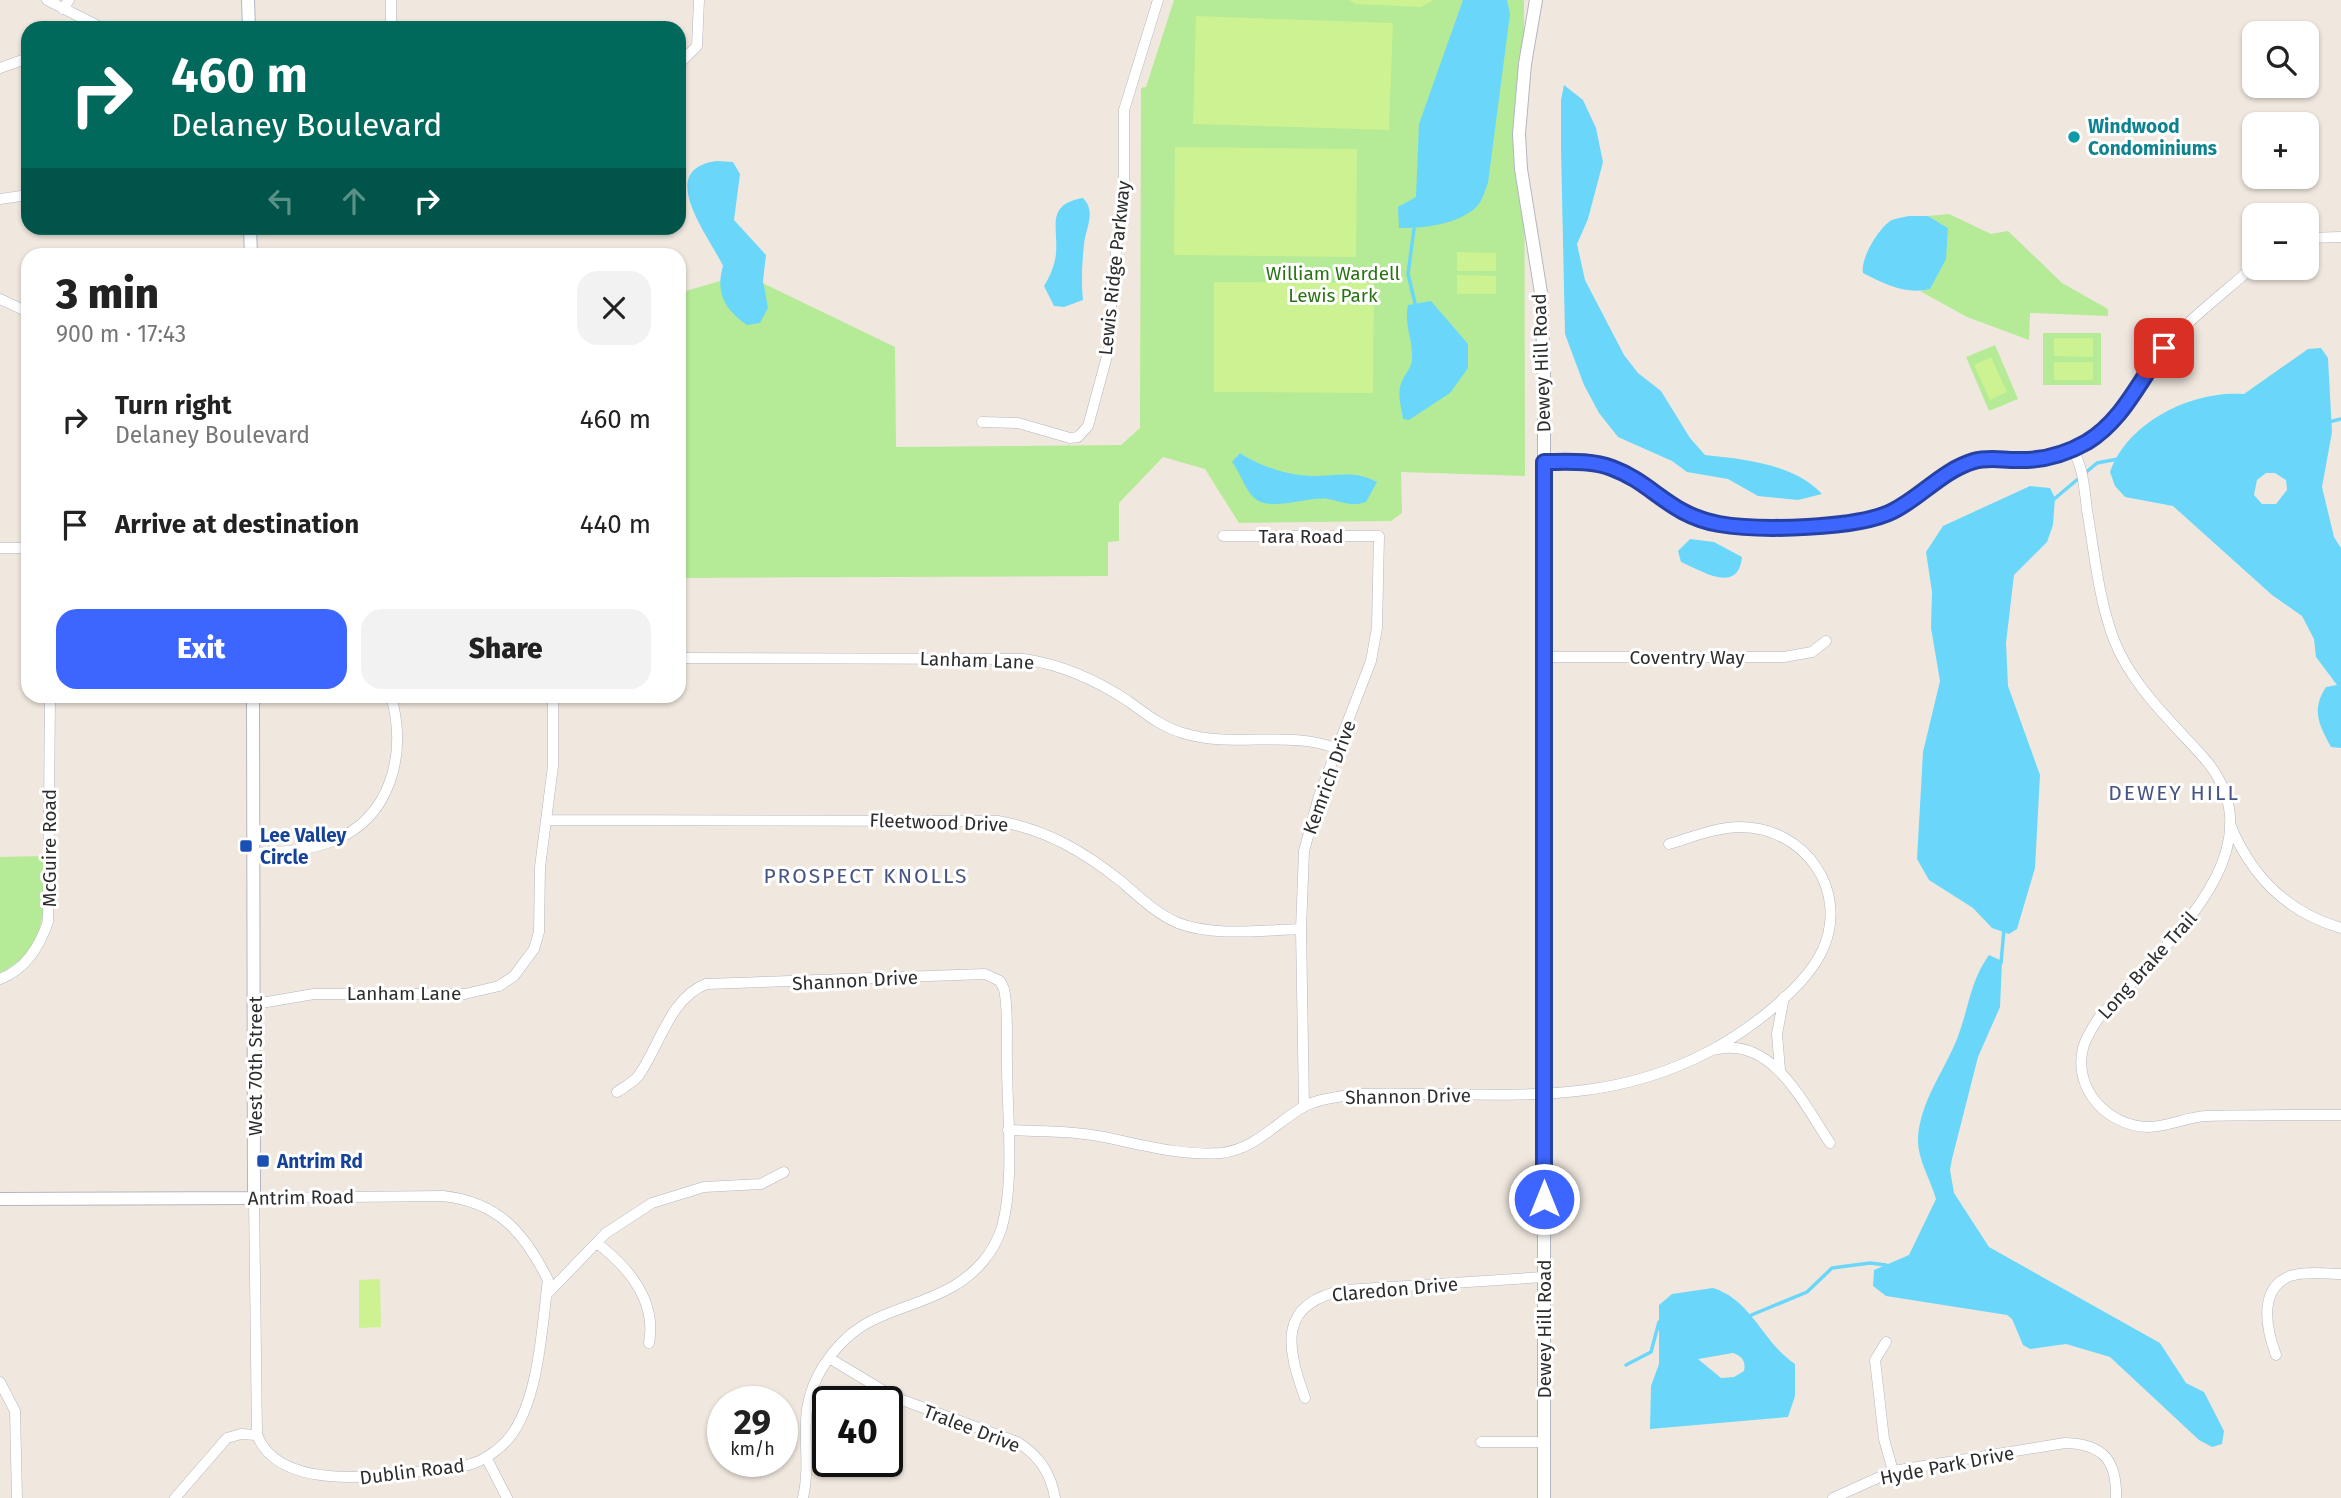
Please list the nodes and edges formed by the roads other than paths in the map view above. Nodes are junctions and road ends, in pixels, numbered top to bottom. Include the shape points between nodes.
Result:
1 (47, 0) edge
2 (248, 0) edge
3 (391, 0) edge
4 (699, 0) edge
5 (1158, 0) edge
6 (1536, 0) edge
7 (66, 4) edge
8 (92, 21) edge
9 (248, 21) edge
10 (391, 21) edge
11 (686, 57) edge
12 (21, 60) edge
13 (0, 68) edge
14 (21, 196) edge
15 (0, 199) edge
16 (2341, 237) edge
17 (2319, 238) edge
18 (2242, 277) edge
19 (0, 299) edge
20 (21, 309) edge
21 (982, 422) dead end
22 (2072, 449) junction
23 (1544, 462) junction
24 (1223, 536) dead end
25 (1379, 536) joint
26 (0, 548) edge
27 (21, 548) edge
28 (1826, 641) dead end
29 (1545, 657) junction
30 (686, 658) edge
31 (50, 703) edge
32 (253, 703) edge
33 (392, 703) edge
34 (553, 703) edge
35 (1338, 749) junction
36 (547, 820) junction
37 (2230, 824) junction
38 (1669, 844) dead end
39 (254, 853) junction
40 (2341, 928) edge
41 (1301, 929) junction
42 (0, 979) edge
43 (1784, 997) junction
44 (255, 1004) junction
45 (1711, 1051) junction
46 (1780, 1071) junction
47 (617, 1092) dead end
48 (1544, 1095) junction
49 (1304, 1107) junction
50 (2341, 1115) edge
51 (1008, 1130) junction
52 (1830, 1143) dead end
53 (784, 1172) dead end
54 (254, 1198) junction
55 (0, 1199) edge
56 (597, 1243) junction
57 (2341, 1274) edge
58 (1544, 1277) junction
59 (546, 1296) junction
60 (1886, 1342) dead end
61 (649, 1343) dead end
62 (2276, 1355) dead end
63 (829, 1358) junction
64 (0, 1382) edge
65 (1305, 1398) dead end
66 (257, 1435) junction
67 (1481, 1442) dead end
68 (1544, 1442) junction
69 (486, 1457) junction
70 (1893, 1471) junction
71 (17, 1498) edge
72 (174, 1498) edge
73 (508, 1498) edge
74 (803, 1498) edge
75 (1055, 1498) edge
76 (1544, 1498) edge
77 (1833, 1498) edge
78 (2116, 1498) edge

1 - 7 street
2 - 9 street
3 - 10 street
4 - 11 street via 697,46
5 - 21 street, Lewis Ridge Parkway via 1124,110 1124,198 1112,280 1110,345 1088,426 1078,437 1070,438 1018,423
6 - 23 street, Dewey Hill Road via 1520,134 1541,293
7 - 8 street
12 - 13 street
14 - 15 street
16 - 17 street
18 - 22 street via 2164,348 2106,429
19 - 20 street
22 - 23 street via 2043,458 1976,460 1871,520 1774,526 1696,519 1611,467
22 - 37 street, Long Brake Trail via 2085,483 2103,610 2116,646 2150,699 2218,774
23 - 29 street, Dewey Hill Road
24 - 25 street, Tara Road
25 - 35 street, Kemrich Drive via 1380,594 1371,661
26 - 27 street
28 - 29 street, Coventry Way via 1812,652 1784,657
29 - 48 street, Dewey Hill Road
30 - 35 street, Lanham Lane via 1024,659 1078,673 1183,733 1293,738
31 - 42 street, McGuire Road via 48,922 33,955
32 - 39 street, West 70th Street
33 - 39 street via 399,739 397,761 382,800 368,817 332,841
34 - 36 street, Lanham Lane
35 - 41 street, Kemrich Drive via 1308,832
36 - 41 street, Fleetwood Drive via 998,821 1025,826 1077,848 1178,923 1217,930
36 - 44 street, Lanham Lane via 540,867 539,932 524,963 499,986 465,994 321,994
37 - 40 street via 2239,848 2271,890 2314,919
37 - 50 street, Long Brake Trail via 2217,875 2203,901 2089,1033 2083,1048 2085,1082 2104,1112 2135,1126 2196,1117
38 - 43 street, Shannon Drive via 1742,827 1782,836 1814,860 1829,895 1828,933 1811,969
39 - 44 street, West 70th Street
41 - 49 street, Kemrich Drive
43 - 45 street, Shannon Drive
43 - 46 street via 1777,1034
44 - 54 street, West 70th Street
45 - 46 street via 1741,1049 1769,1060
45 - 48 street, Shannon Drive via 1621,1084
46 - 52 street
47 - 51 street, Shannon Drive via 637,1078 680,1004 706,984 985,974 1000,981 1006,997
48 - 49 street, Shannon Drive via 1369,1094 1320,1100
48 - 58 street, Dewey Hill Road
49 - 51 street, Shannon Drive via 1260,1140 1224,1153 1172,1152 1074,1132
51 - 63 street via 1006,1209 982,1264 951,1288 873,1318
53 - 56 street via 761,1184 704,1187 652,1203 628,1216
54 - 55 street, Antrim Road
54 - 59 street, Antrim Road via 443,1196 479,1203 510,1224 533,1255 548,1280
54 - 66 street, West 70th Street
56 - 59 street
56 - 61 street via 639,1288 651,1319
57 - 62 street via 2292,1275 2276,1287 2268,1298 2267,1332
58 - 65 street, Claredon Drive via 1345,1290 1315,1300 1294,1323 1290,1338 1290,1354
58 - 68 street, Dewey Hill Road
59 - 69 street, Dublin Road via 525,1411 507,1441
60 - 70 street via 1875,1360 1884,1439
63 - 74 street via 806,1407
63 - 75 street, Tralee Drive via 894,1397 1017,1442 1042,1463
64 - 71 street via 15,1411
66 - 69 street, Dublin Road via 275,1459 316,1474 346,1478 458,1467
66 - 72 street via 227,1438
67 - 68 street
68 - 76 street, Dewey Hill Road
69 - 73 street
70 - 77 street, Hyde Park Drive
70 - 78 street, Hyde Park Drive via 2065,1443 2089,1446 2112,1463

